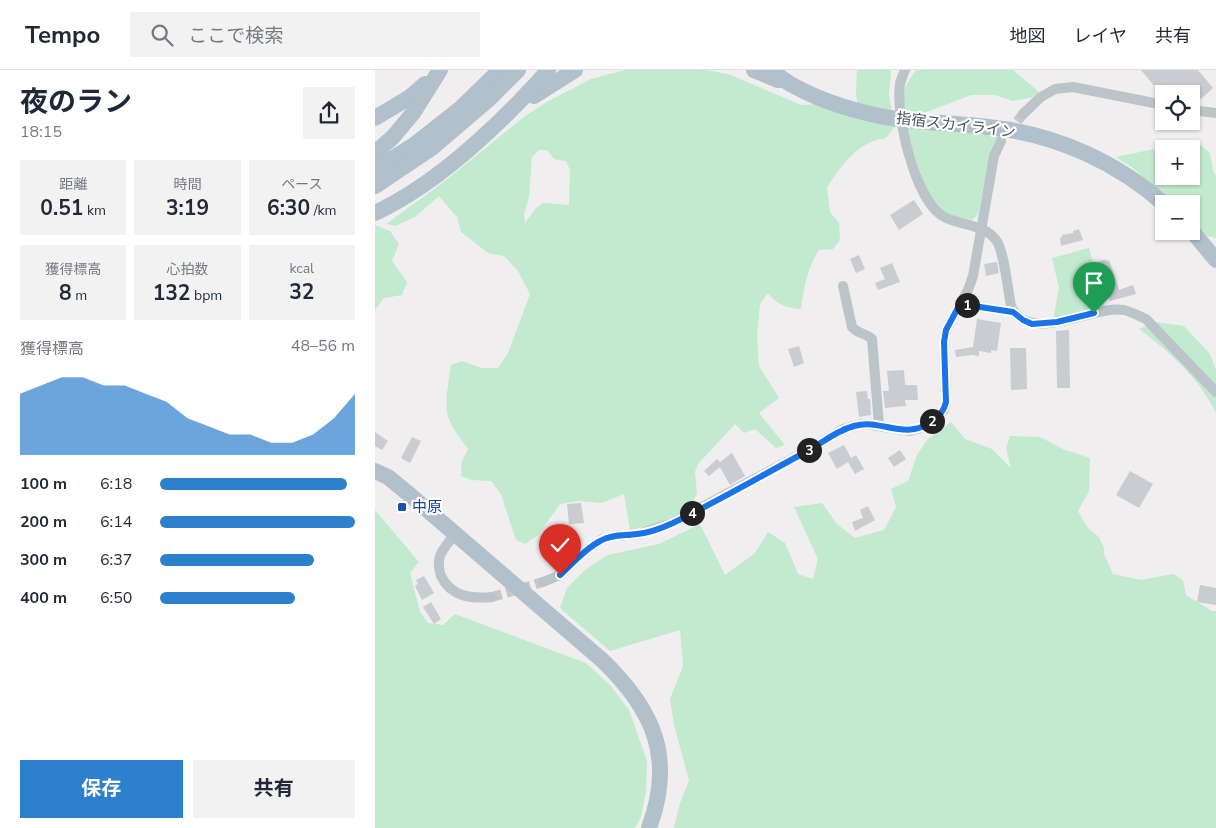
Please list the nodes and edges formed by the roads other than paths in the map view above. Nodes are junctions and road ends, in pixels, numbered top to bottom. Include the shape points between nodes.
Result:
1 (500, 70) edge
2 (518, 70) edge
3 (548, 70) edge
4 (575, 70) edge
5 (754, 70) edge
6 (771, 70) edge
7 (905, 70) edge
8 (439, 72) edge
9 (794, 87) junction
10 (1155, 103) edge
11 (1200, 111) edge
12 (1216, 113) edge
13 (1023, 114) tunnel mouth
14 (375, 118) edge
15 (499, 123) junction
16 (1001, 141) tunnel mouth
17 (375, 153) edge
18 (375, 169) edge
19 (375, 176) edge
20 (406, 185) junction
21 (375, 186) edge
22 (1155, 197) edge
23 (375, 213) edge
24 (981, 228) junction
25 (1199, 240) edge
26 (1216, 260) edge
27 (843, 286) dead end
28 (960, 304) junction
29 (1013, 312) junction
30 (1216, 392) edge
31 (879, 425) junction
32 (375, 471) edge
33 (455, 534) junction
34 (543, 582) tunnel mouth
35 (492, 597) tunnel mouth
36 (649, 828) edge

1 - 18 main road via 461,108 414,145
2 - 21 main road via 433,147
3 - 15 main road
4 - 15 main road via 540,91
5 - 9 main road
6 - 9 main road, 指宿スカイライン
7 - 24 street via 900,82 900,108 913,166 925,197 942,216
8 - 14 main road via 410,98
8 - 17 main road via 413,113 393,138
9 - 22 main road, 指宿スカイライン via 875,116 998,128 1068,145 1129,178
10 - 13 street via 1073,87 1055,89
11 - 12 street
15 - 20 main road via 464,154
16 - 24 street via 994,156
18 - 20 main road
19 - 20 main road
20 - 23 main road
24 - 28 street via 973,276
24 - 29 street via 996,240 1001,250
25 - 26 main road
27 - 31 street via 851,327 872,339
28 - 29 street
28 - 31 street via 946,330 944,410 937,418 910,431
29 - 30 street via 1032,324 1057,322 1109,310 1135,314 1145,320
31 - 34 street via 843,429 672,523 639,534 602,539 560,575
32 - 33 main road via 388,477
33 - 35 street via 439,558 439,569 445,583 453,591 472,598
33 - 36 main road via 602,660 640,702 652,728 659,763 658,796

